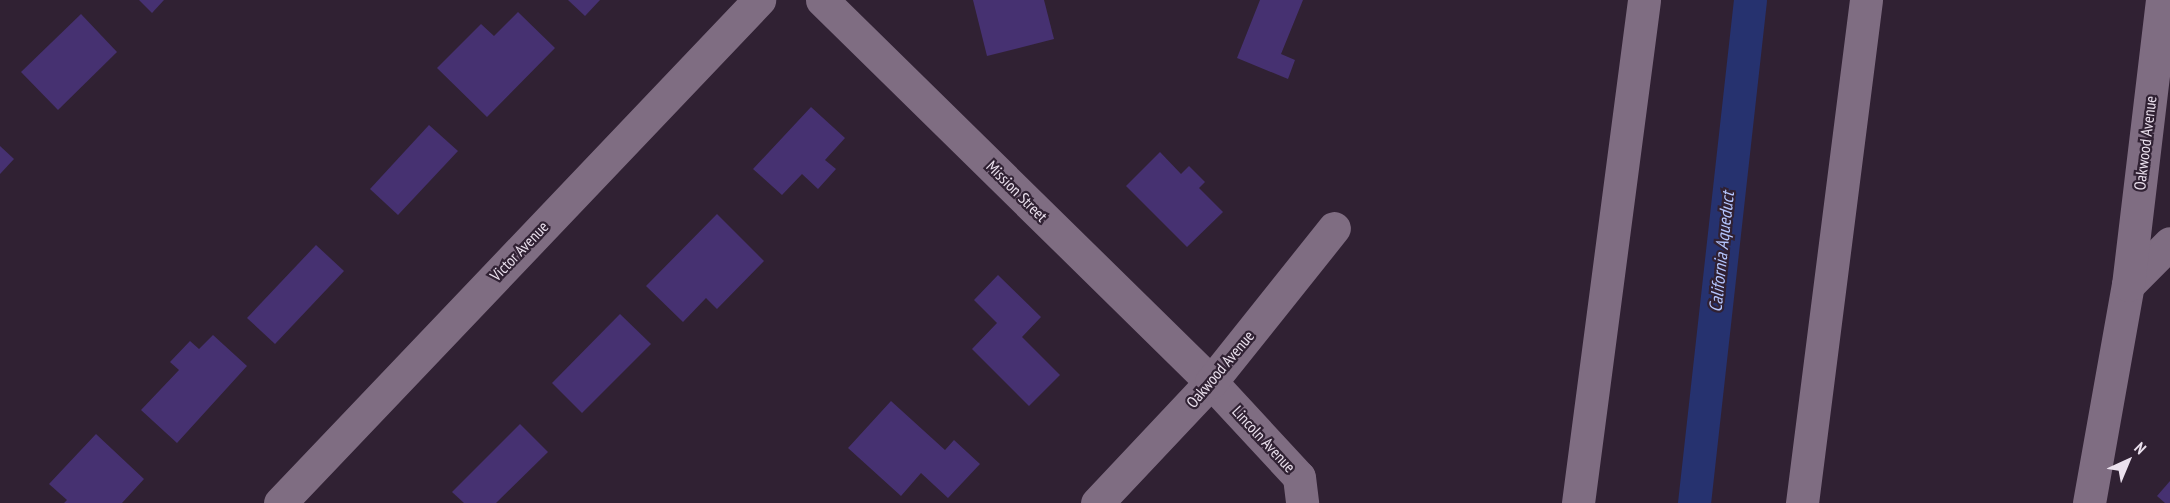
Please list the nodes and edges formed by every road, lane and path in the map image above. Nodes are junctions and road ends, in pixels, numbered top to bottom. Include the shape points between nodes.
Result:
1 (759, 0) edge
2 (822, 0) edge
3 (1644, 0) edge
4 (1866, 0) edge
5 (2162, 0) edge
6 (1334, 228) dead end
7 (2170, 243) edge
8 (2128, 285) junction
9 (1211, 382) junction
10 (280, 503) edge
11 (1097, 503) edge
12 (1302, 503) edge
13 (1578, 503) edge
14 (1802, 503) edge
15 (2089, 503) edge

1 - 10 street, Victor Avenue
2 - 9 street, Mission Street
3 - 13 street
4 - 14 street
5 - 8 street, Oakwood Avenue
6 - 9 street, Oakwood Avenue
7 - 8 street
8 - 15 street, Oakwood Avenue
9 - 11 street, Oakwood Avenue
9 - 12 street, Lincoln Avenue via 1299,477

